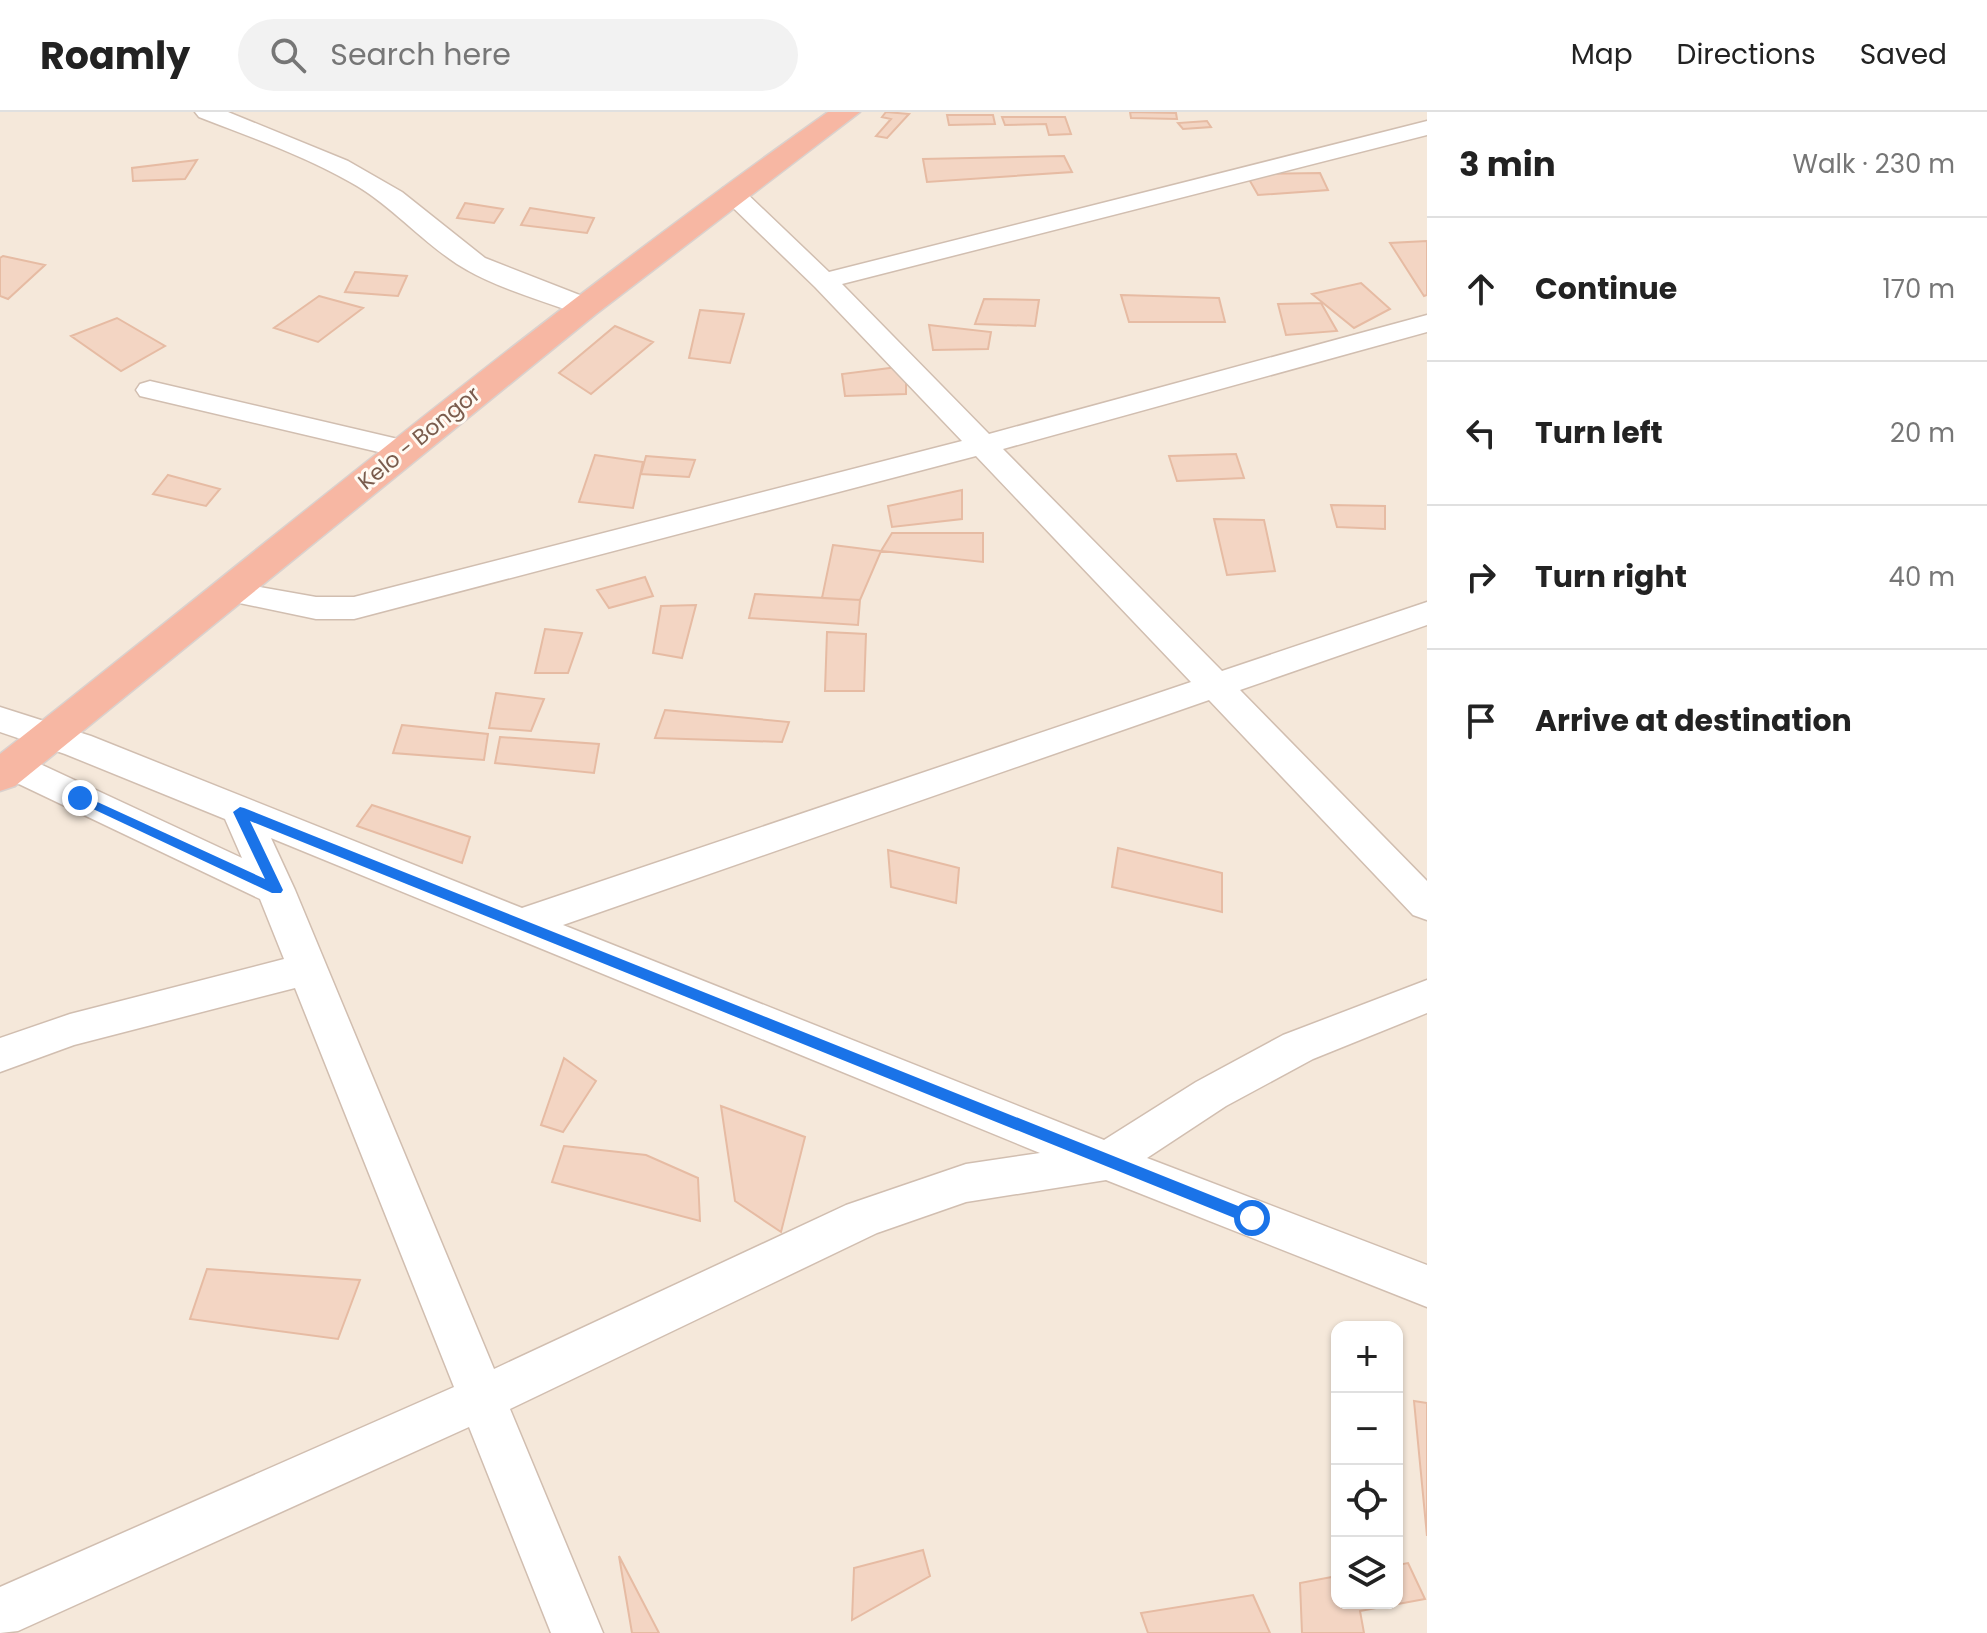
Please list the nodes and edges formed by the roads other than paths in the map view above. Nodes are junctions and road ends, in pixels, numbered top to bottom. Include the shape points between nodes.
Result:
1 (207, 112) edge
2 (272, 112) edge
3 (840, 113) edge
4 (1412, 132) edge
5 (294, 147) junction
6 (732, 193) junction
7 (824, 281) junction
8 (585, 307) junction
9 (1427, 323) edge
10 (150, 390) dead end
11 (983, 445) junction
12 (404, 449) junction
13 (232, 592) junction
14 (1427, 613) edge
15 (1217, 686) junction
16 (0, 719) edge
17 (50, 736) junction
18 (6, 771) edge
19 (240, 812) junction
20 (276, 890) junction
21 (1427, 905) edge
22 (518, 925) junction
23 (307, 969) junction
24 (1427, 996) edge
25 (0, 1055) edge
26 (1107, 1161) junction
27 (1427, 1286) edge
28 (480, 1399) junction
29 (0, 1613) edge
30 (577, 1633) edge

1 - 5 street
2 - 5 street
3 - 6 highway, Kelo - Bongor
4 - 7 street
5 - 8 street via 380,189 478,266
6 - 7 street
6 - 8 highway, Kelo - Bongor
7 - 11 street
8 - 12 highway, Kelo - Bongor
9 - 11 street
10 - 12 street
11 - 13 street via 354,608 316,608
11 - 15 street
12 - 13 highway, Kelo - Bongor
13 - 17 highway, Kelo - Bongor
14 - 15 street
15 - 21 street
15 - 22 street
16 - 17 street
17 - 18 highway, Kelo - Bongor
17 - 19 street
18 - 20 street
19 - 20 street
19 - 22 street
20 - 23 street
22 - 26 street
23 - 25 street via 70,1030
23 - 28 street
24 - 26 street via 1298,1047 1211,1094
26 - 27 street
26 - 28 street via 966,1183 862,1219
28 - 29 street
28 - 30 street

